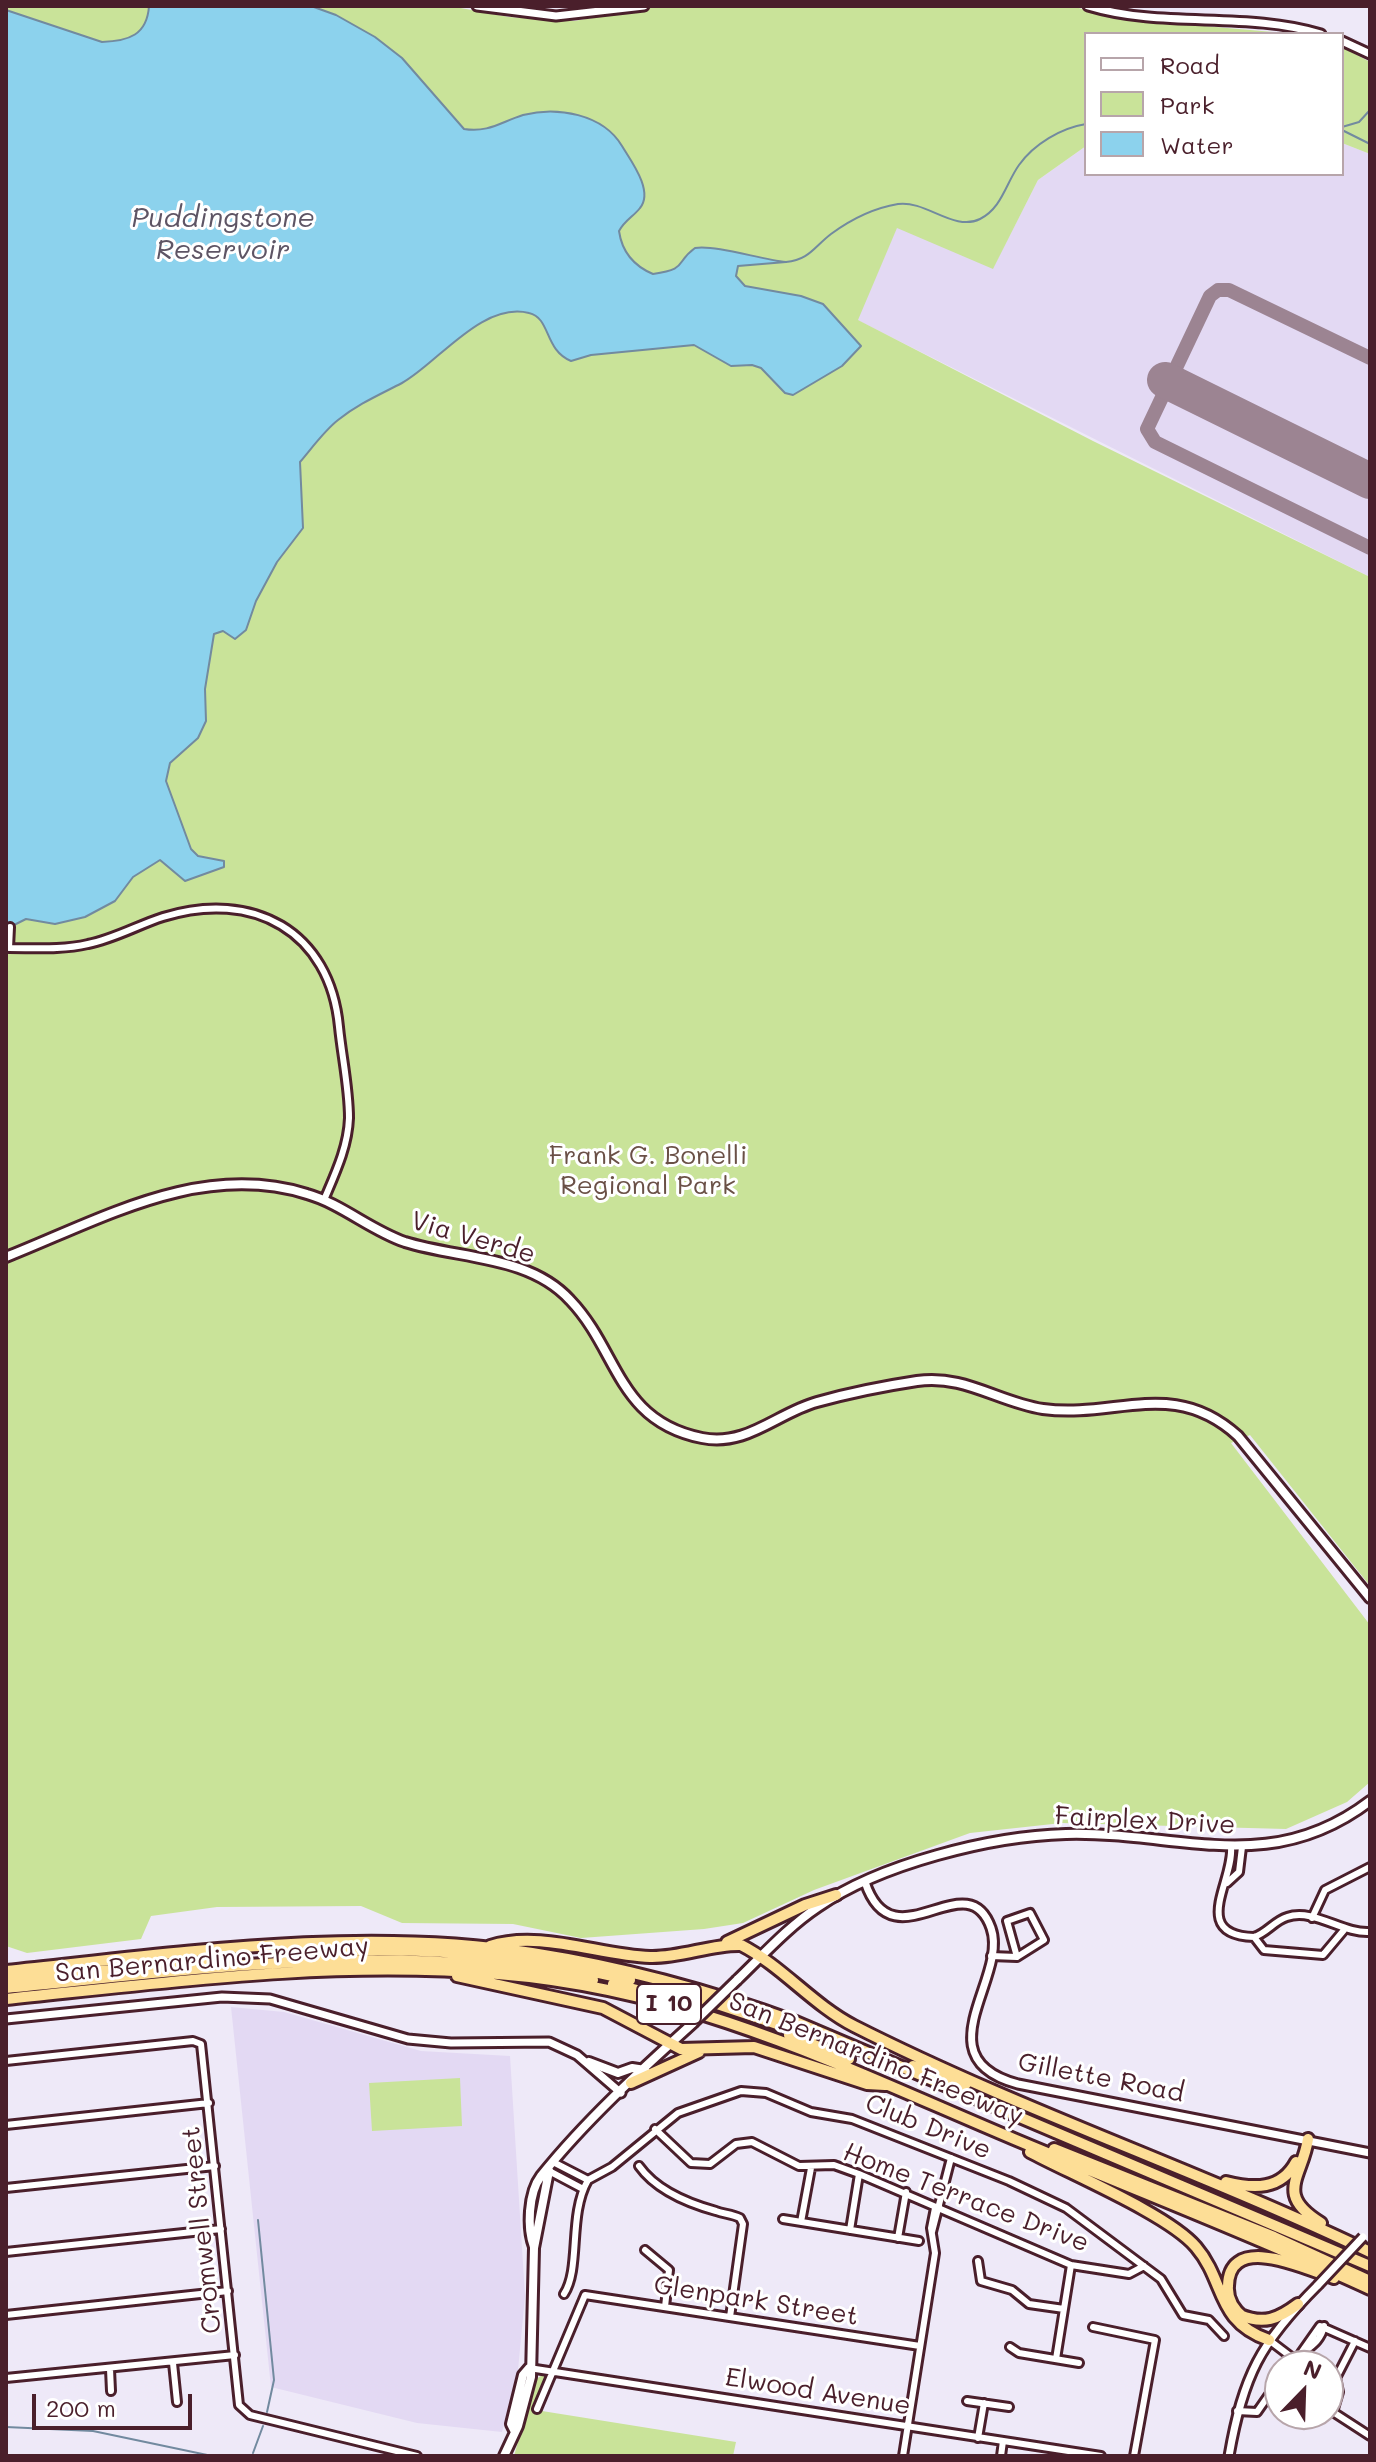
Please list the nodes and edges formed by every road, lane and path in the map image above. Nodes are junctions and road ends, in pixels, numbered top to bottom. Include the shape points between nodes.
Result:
1 (477, 6) edge
2 (644, 6) edge
3 (1088, 6) edge
4 (1310, 32) edge
5 (1344, 42) edge
6 (1370, 54) edge
7 (10, 927) dead end
8 (324, 1200) junction
9 (6, 1257) edge
10 (1370, 1598) edge
11 (1370, 1801) edge
12 (1231, 1847) junction
13 (1242, 1847) junction
14 (1370, 1867) edge
15 (1231, 1868) junction
16 (1239, 1870) junction
17 (865, 1882) junction
18 (1227, 1883) junction
19 (836, 1895) junction
20 (1312, 1918) junction
21 (1344, 1930) junction
22 (1370, 1932) edge
23 (1254, 1937) junction
24 (484, 1948) junction
25 (699, 1952) junction
26 (991, 1956) junction
27 (1017, 1957) junction
28 (759, 1958) junction
29 (436, 1970) junction
30 (6, 1971) edge
31 (6, 1980) edge
32 (6, 1988) edge
33 (6, 1999) edge
34 (6, 2019) edge
35 (672, 2043) junction
36 (846, 2043) junction
37 (704, 2050) junction
38 (6, 2061) edge
39 (589, 2062) junction
40 (645, 2070) junction
41 (919, 2075) junction
42 (631, 2083) junction
43 (890, 2085) junction
44 (621, 2093) junction
45 (1013, 2100) junction
46 (209, 2103) junction
47 (968, 2120) junction
48 (6, 2125) edge
49 (655, 2129) junction
50 (1308, 2139) junction
51 (1370, 2153) edge
52 (951, 2158) junction
53 (215, 2166) junction
54 (639, 2166) dead end
55 (552, 2167) junction
56 (811, 2168) junction
57 (1184, 2171) junction
58 (859, 2174) junction
59 (1170, 2179) junction
60 (588, 2180) junction
61 (6, 2188) edge
62 (583, 2189) junction
63 (906, 2192) junction
64 (939, 2206) junction
65 (783, 2219) dead end
66 (801, 2222) junction
67 (221, 2229) junction
68 (850, 2230) junction
69 (1370, 2230) edge
70 (898, 2238) junction
71 (919, 2241) dead end
72 (645, 2250) dead end
73 (1368, 2251) edge
74 (6, 2252) edge
75 (978, 2261) dead end
76 (1071, 2265) junction
77 (1144, 2266) junction
78 (1370, 2266) edge
79 (1370, 2274) edge
80 (1370, 2281) edge
81 (1370, 2290) edge
82 (228, 2291) junction
83 (564, 2294) dead end
84 (1298, 2304) junction
85 (665, 2307) junction
86 (1064, 2309) junction
87 (6, 2315) edge
88 (1240, 2315) junction
89 (730, 2317) junction
90 (1324, 2326) junction
91 (1093, 2327) dead end
92 (1224, 2336) dead end
93 (1309, 2338) junction
94 (1269, 2340) junction
95 (1355, 2341) junction
96 (1316, 2344) junction
97 (920, 2346) junction
98 (1010, 2347) dead end
99 (1370, 2348) edge
100 (1282, 2350) edge
101 (1303, 2350) edge
102 (1306, 2350) edge
103 (235, 2355) junction
104 (1056, 2359) junction
105 (173, 2363) junction
106 (1079, 2363) dead end
107 (529, 2368) junction
108 (110, 2369) junction
109 (553, 2371) junction
110 (6, 2378) edge
111 (111, 2391) dead end
112 (967, 2401) dead end
113 (177, 2402) dead end
114 (1264, 2402) edge
115 (984, 2403) junction
116 (1009, 2407) dead end
117 (537, 2409) dead end
118 (1237, 2411) junction
119 (908, 2427) junction
120 (1370, 2436) edge
121 (978, 2438) junction
122 (1003, 2441) junction
123 (417, 2456) edge
124 (504, 2456) edge
125 (903, 2456) edge
126 (1001, 2456) edge
127 (1101, 2456) edge
128 (1134, 2456) edge
129 (1229, 2456) edge

1 - 2 street via 556,16
3 - 4 street via 1139,17
5 - 6 street
7 - 8 street via 9,948 55,949 90,944 164,917 227,909 271,918 301,938 321,964 338,1013 349,1118 343,1153
8 - 9 main road, Via Verde via 275,1186 210,1184 148,1201
8 - 10 main road, Via Verde via 403,1241 542,1278 571,1300 638,1406 671,1429 704,1439 763,1430 814,1402 933,1379 971,1384 1045,1409 1147,1402 1183,1405 1213,1416 1238,1436
11 - 13 main road, Fairplex Drive via 1320,1832 1279,1844
12 - 13 main road, Fairplex Drive
12 - 15 street
12 - 17 main road, Fairplex Drive via 1108,1835 1034,1836 963,1849
13 - 16 street
14 - 20 street via 1325,1890
15 - 16 street
15 - 18 street
16 - 18 street
17 - 19 main road, Fairplex Drive
17 - 26 street, Gillette Road via 875,1905 897,1918 955,1903 972,1907 991,1927
18 - 23 street via 1218,1901 1220,1921 1232,1934
19 - 25 highway
19 - 28 main road, Fairplex Drive
20 - 21 street
20 - 23 street via 1288,1917
21 - 22 street
21 - 23 street via 1323,1955 1313,1956 1264,1950
24 - 25 highway via 505,1941 650,1957
24 - 30 highway, San Bernardino Freeway / I 10 via 311,1944
24 - 36 highway, San Bernardino Freeway / I 10 via 603,1966 682,1985
25 - 28 highway via 736,1945
26 - 27 street
26 - 50 street, Gillette Road via 972,2029 979,2059 995,2075 1018,2084
27 - 27 street via 1044,1940 1030,1913 1007,1921
28 - 35 main road, Fairplex Drive, bridge
28 - 45 highway via 844,2020
29 - 33 highway, San Bernardino Freeway / I 10 via 253,1973
29 - 35 highway via 603,2008
29 - 43 highway, San Bernardino Freeway / I 10 via 553,1980 661,2002 771,2035
31 - 41 highway via 305,1952 387,1950 484,1957 598,1973 677,1991 768,2019 903,2075
32 - 80 highway via 274,1961 358,1958 489,1964 642,1990 804,2040
34 - 39 street via 248,1997 295,2004 408,2039 549,2042
35 - 37 highway
35 - 40 main road, Fairplex Drive
36 - 41 highway, San Bernardino Freeway / I 10
36 - 45 highway
37 - 42 highway
37 - 43 highway via 754,2047 867,2084
38 - 46 street, Cromwell Street via 193,2041 201,2044
39 - 40 main road via 618,2073
39 - 44 street
40 - 42 main road, Fairplex Drive
41 - 59 highway, San Bernardino Freeway / I 10
42 - 44 main road, Fairplex Drive
43 - 47 highway, San Bernardino Freeway / I 10
44 - 55 main road, Fairplex Drive
45 - 57 highway
46 - 48 street
46 - 53 street, Cromwell Street
47 - 81 highway, San Bernardino Freeway / I 10 via 1282,2248
47 - 94 highway via 1179,2231 1209,2267 1227,2310
49 - 52 street, Club Drive via 693,2106 754,2090 811,2112 852,2119
49 - 56 street, Home Terrace Drive via 691,2163 710,2164 736,2144 752,2142
49 - 60 street, Club Drive via 612,2167
50 - 51 street, Gillette Road
50 - 57 highway via 1292,2169 1264,2186 1244,2187
50 - 73 highway via 1294,2180 1298,2203
52 - 64 street
52 - 77 street, Club Drive via 1075,2213
53 - 61 street
53 - 67 street, Cromwell Street
54 - 89 street via 672,2194 740,2218
55 - 60 street
55 - 62 street
55 - 107 main road, Fairplex Drive via 534,2248
56 - 58 street, Home Terrace Drive via 834,2165
56 - 66 street
57 - 73 highway
58 - 63 street, Home Terrace Drive
58 - 68 street
59 - 78 highway, San Bernardino Freeway / I 10
59 - 79 highway via 1183,2193
60 - 62 street, Club Drive
62 - 83 street, Club Drive via 573,2237 572,2283
63 - 64 street, Home Terrace Drive
63 - 70 street
64 - 76 street, Home Terrace Drive
64 - 97 street
65 - 66 street
66 - 68 street
67 - 74 street
67 - 82 street, Cromwell Street
68 - 70 street
69 - 84 street, bridge
70 - 71 street
72 - 85 street via 669,2270
75 - 86 street via 986,2284 1012,2290 1029,2304
76 - 77 street, Home Terrace Drive via 1129,2274
76 - 86 street
77 - 92 street, Club Drive via 1167,2285 1183,2315 1209,2320
81 - 88 highway via 1272,2257 1253,2256 1228,2280 1229,2297
82 - 87 street
82 - 103 street, Cromwell Street
84 - 88 highway via 1274,2319
84 - 94 street
85 - 89 street, Glenpark Street
85 - 109 street, Glenpark Street via 585,2295
86 - 104 street
88 - 94 highway
89 - 97 street, Glenpark Street
90 - 93 street
90 - 95 street
90 - 96 street
91 - 128 street via 1155,2340
93 - 96 street
93 - 101 street
94 - 100 street
94 - 118 street via 1248,2374
95 - 99 street
95 - 120 street via 1336,2378 1339,2392 1333,2412
96 - 102 street
97 - 119 street
98 - 104 street
103 - 105 street
103 - 123 street, Cromwell Street via 243,2412
104 - 106 street
105 - 108 street
105 - 113 street
107 - 109 street, Elwood Avenue
107 - 124 main road, Fairplex Drive via 525,2402
108 - 110 street
108 - 111 street
109 - 117 street
109 - 119 street, Elwood Avenue
112 - 115 street
114 - 118 street via 1257,2412
115 - 116 street
115 - 121 street
118 - 129 street
119 - 121 street, Elwood Avenue
119 - 125 street
121 - 122 street, Elwood Avenue
122 - 126 street
122 - 127 street, Elwood Avenue

